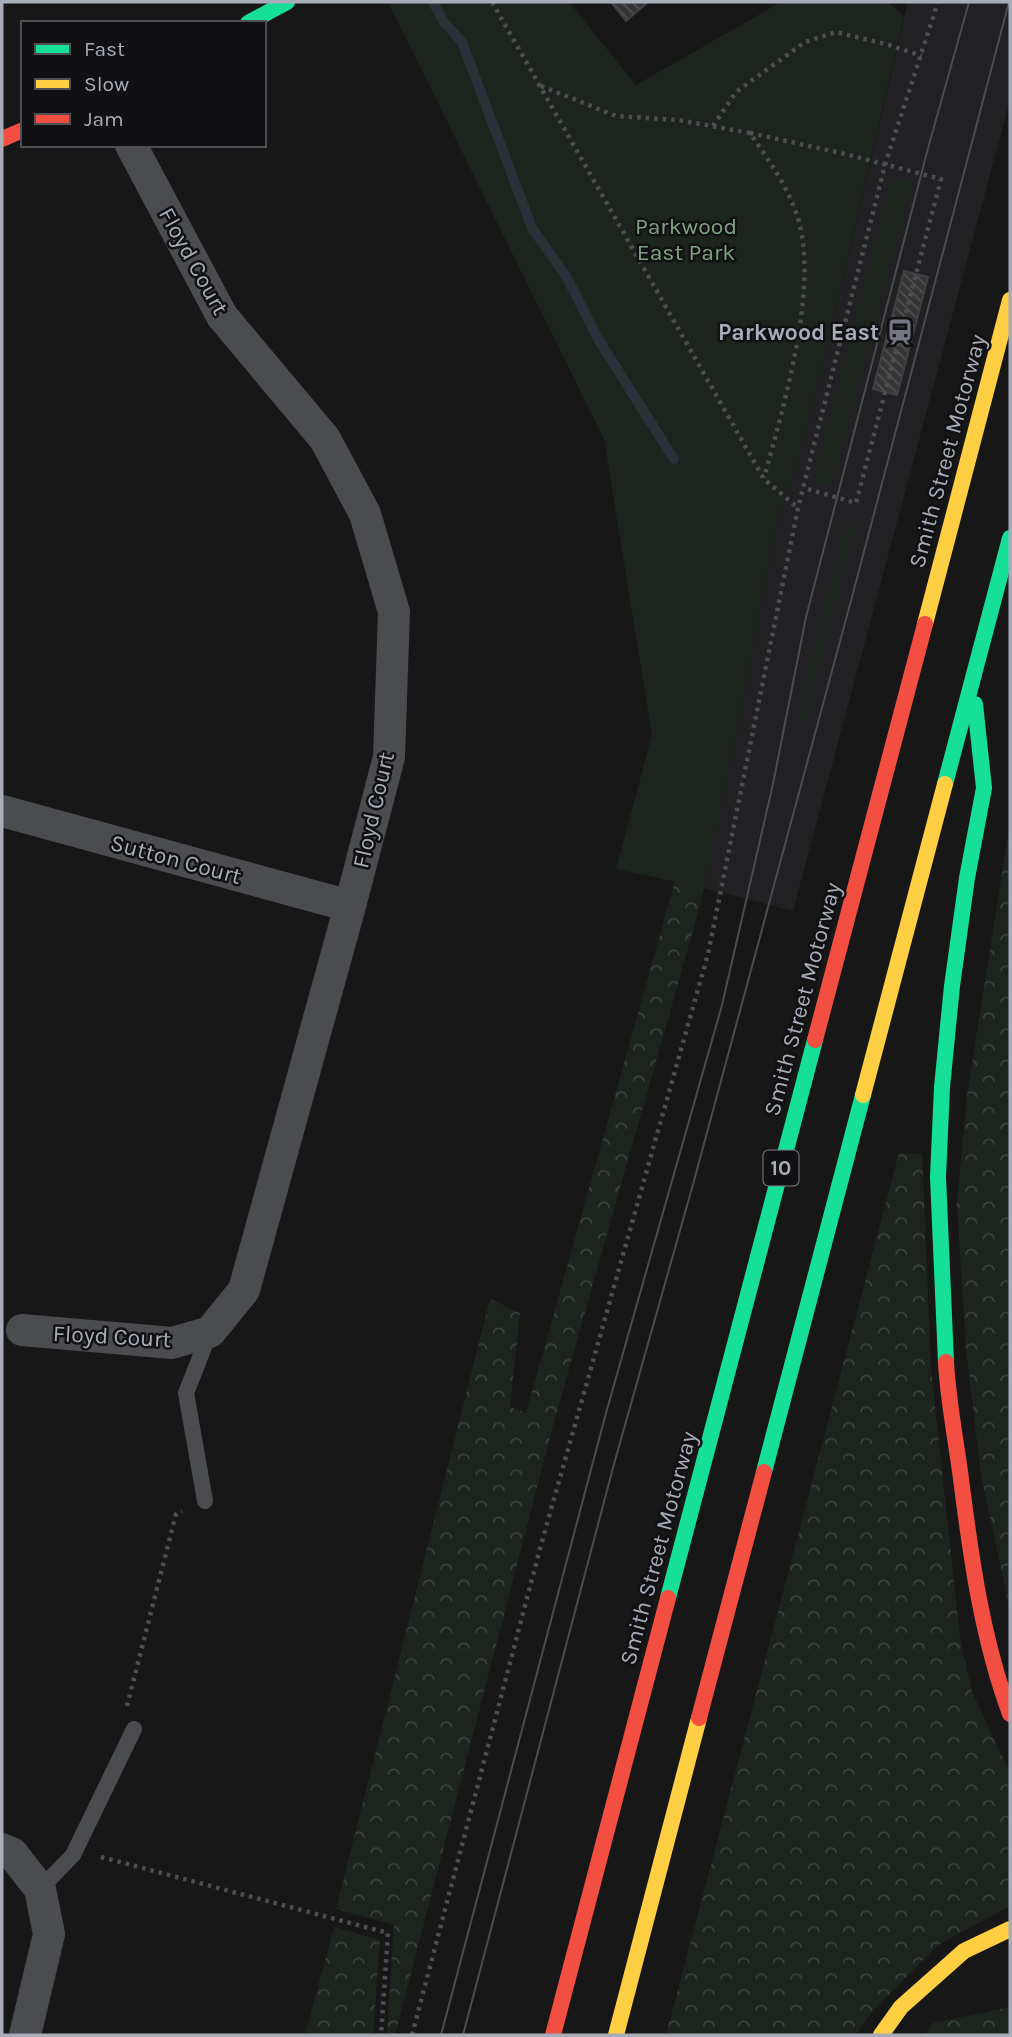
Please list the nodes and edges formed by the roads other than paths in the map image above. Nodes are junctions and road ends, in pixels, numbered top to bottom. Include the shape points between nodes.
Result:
1 (287, 2) edge
2 (252, 21) edge
3 (21, 131) edge
4 (2, 139) edge
5 (132, 147) edge
6 (1010, 300) edge
7 (1010, 538) edge
8 (973, 681) junction
9 (2, 811) edge
10 (350, 906) junction
11 (22, 1330) dead end
12 (210, 1332) junction
13 (205, 1501) road end
14 (1010, 1714) edge
15 (134, 1729) road end
16 (2, 1849) edge
17 (40, 1889) junction
18 (1010, 1929) edge
19 (25, 2035) edge
20 (553, 2035) edge
21 (616, 2035) edge
22 (881, 2035) edge

1 - 2 main road
3 - 4 main road
5 - 10 street, Floyd Court via 222,316 325,439 365,514 394,612 389,757
6 - 20 main road, Smith Street Motorway / 10
7 - 8 main road
8 - 14 main road via 984,788 967,878 942,1087 938,1177 941,1273 947,1377 969,1540 984,1626
8 - 21 main road
9 - 10 street, Sutton Court
10 - 12 street, Floyd Court via 244,1290
11 - 12 street, Floyd Court via 172,1343
12 - 13 lane via 186,1393
15 - 17 lane via 73,1855
16 - 17 street via 12,1853
17 - 19 street via 49,1934
18 - 22 main road via 964,1951 901,2007

